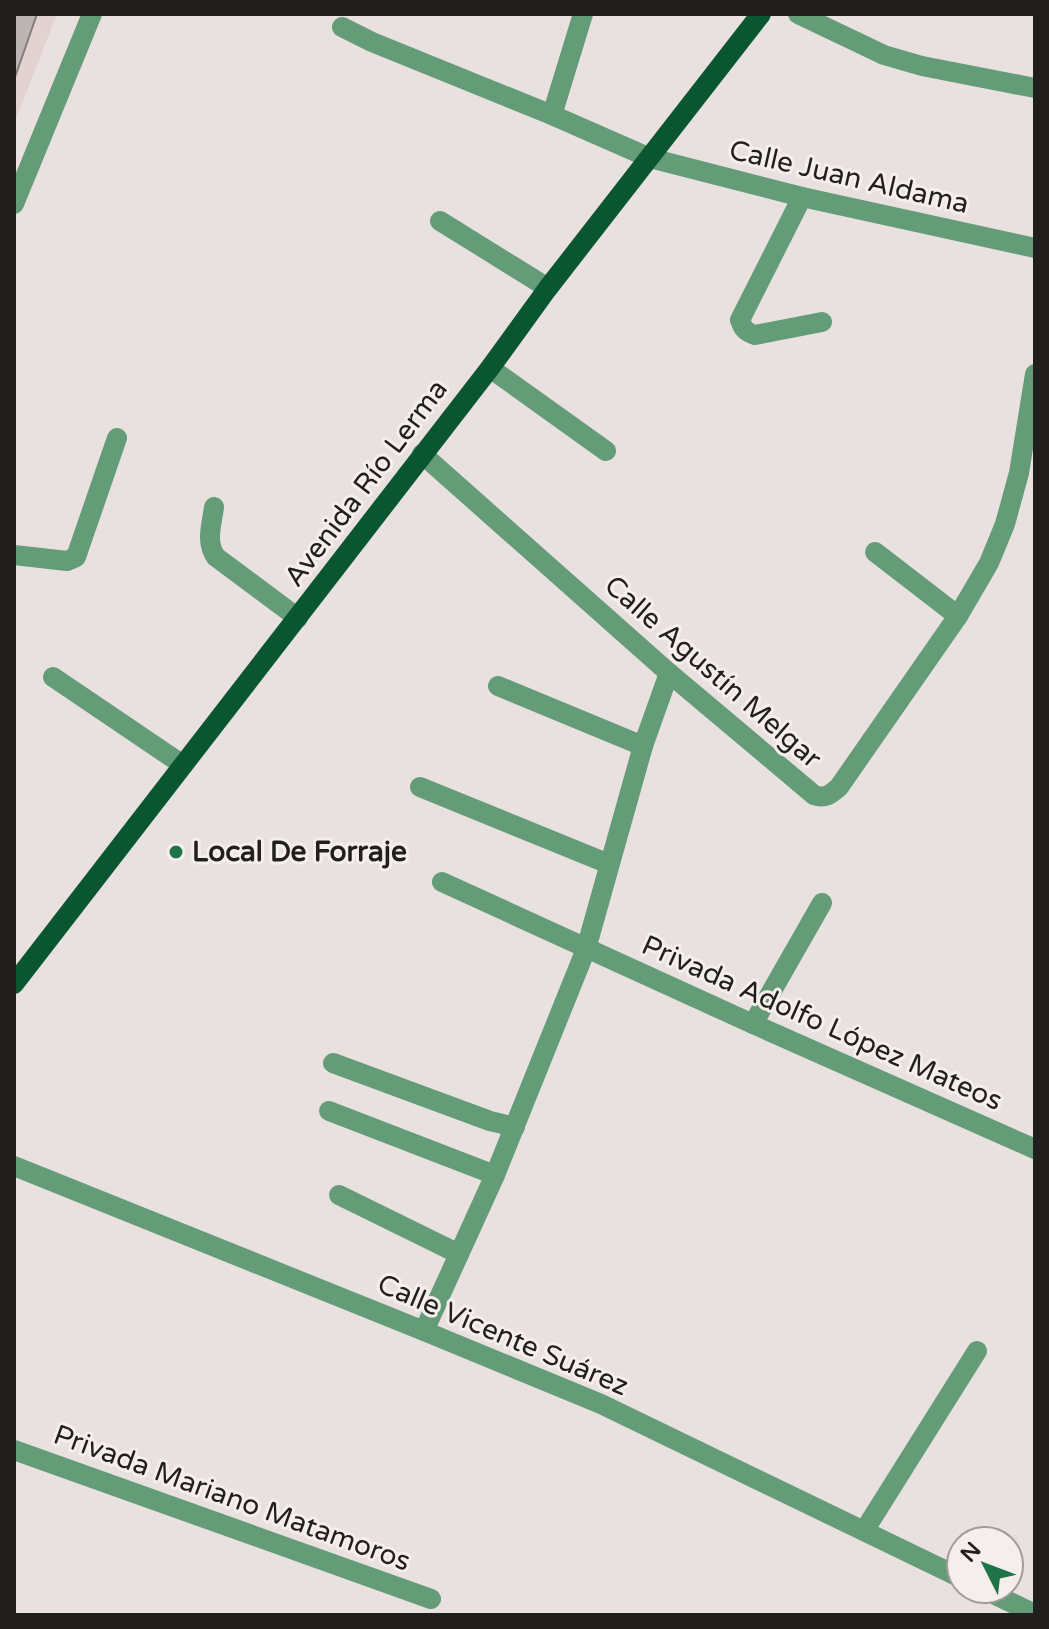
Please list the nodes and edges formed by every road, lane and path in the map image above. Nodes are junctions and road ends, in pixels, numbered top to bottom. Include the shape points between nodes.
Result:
1 (92, 14) edge
2 (583, 14) edge
3 (761, 14) edge
4 (798, 14) edge
5 (342, 27) dead end
6 (1035, 88) edge
7 (552, 115) junction
8 (650, 158) junction
9 (802, 197) junction
10 (15, 198) edge
11 (440, 221) dead end
12 (1035, 248) edge
13 (548, 288) junction
14 (822, 322) dead end
15 (490, 368) junction
16 (1035, 374) edge
17 (117, 438) dead end
18 (606, 451) dead end
19 (422, 454) junction
20 (1027, 477) edge
21 (214, 507) dead end
22 (875, 552) dead end
23 (14, 555) edge
24 (958, 616) junction
25 (298, 618) junction
26 (669, 673) junction
27 (53, 677) dead end
28 (498, 686) dead end
29 (643, 746) junction
30 (183, 765) junction
31 (420, 787) dead end
32 (609, 864) junction
33 (442, 882) dead end
34 (822, 903) dead end
35 (586, 949) junction
36 (14, 984) edge
37 (753, 1024) junction
38 (333, 1063) dead end
39 (329, 1111) dead end
40 (515, 1127) junction
41 (1035, 1149) edge
42 (14, 1166) edge
43 (495, 1175) junction
44 (339, 1195) dead end
45 (459, 1254) junction
46 (424, 1331) junction
47 (977, 1351) dead end
48 (14, 1450) edge
49 (864, 1531) junction
50 (945, 1570) edge
51 (431, 1599) dead end
52 (1016, 1605) edge
53 (1035, 1614) edge

1 - 10 street
2 - 7 street
3 - 8 main road, Avenida Río Lerma
4 - 6 street via 884,55
5 - 7 street, Calle Juan Aldama
7 - 8 street, Calle Juan Aldama
8 - 9 street, Calle Juan Aldama
8 - 13 main road, Avenida Río Lerma
9 - 12 street, Calle Juan Aldama
9 - 14 street via 740,320 755,335
11 - 13 street
13 - 15 main road, Avenida Río Lerma
15 - 18 street
15 - 19 main road, Avenida Río Lerma
16 - 20 street, Calle Agustín Melgar
17 - 23 street via 76,557 67,561
19 - 25 main road, Avenida Río Lerma
19 - 26 street, Calle Agustín Melgar
20 - 24 street, Calle Agustín Melgar via 989,563
21 - 25 street via 210,550
22 - 24 street
24 - 26 street, Calle Agustín Melgar via 839,787 821,798
25 - 30 main road, Avenida Río Lerma
26 - 29 street
27 - 30 street
28 - 29 street
29 - 32 street
30 - 36 main road, Avenida Río Lerma
31 - 32 street
32 - 35 street
33 - 35 street, Privada Adolfo López Mateos
34 - 37 street
35 - 37 street, Privada Adolfo López Mateos
35 - 40 street
37 - 41 street, Privada Adolfo López Mateos
38 - 40 street
39 - 43 street
40 - 43 street
42 - 46 street, Calle Vicente Suárez
43 - 45 street
44 - 45 street
45 - 46 street
46 - 49 street, Calle Vicente Suárez via 601,1404
47 - 49 street
48 - 51 street, Privada Mariano Matamoros
49 - 50 street, Calle Vicente Suárez
52 - 53 street

